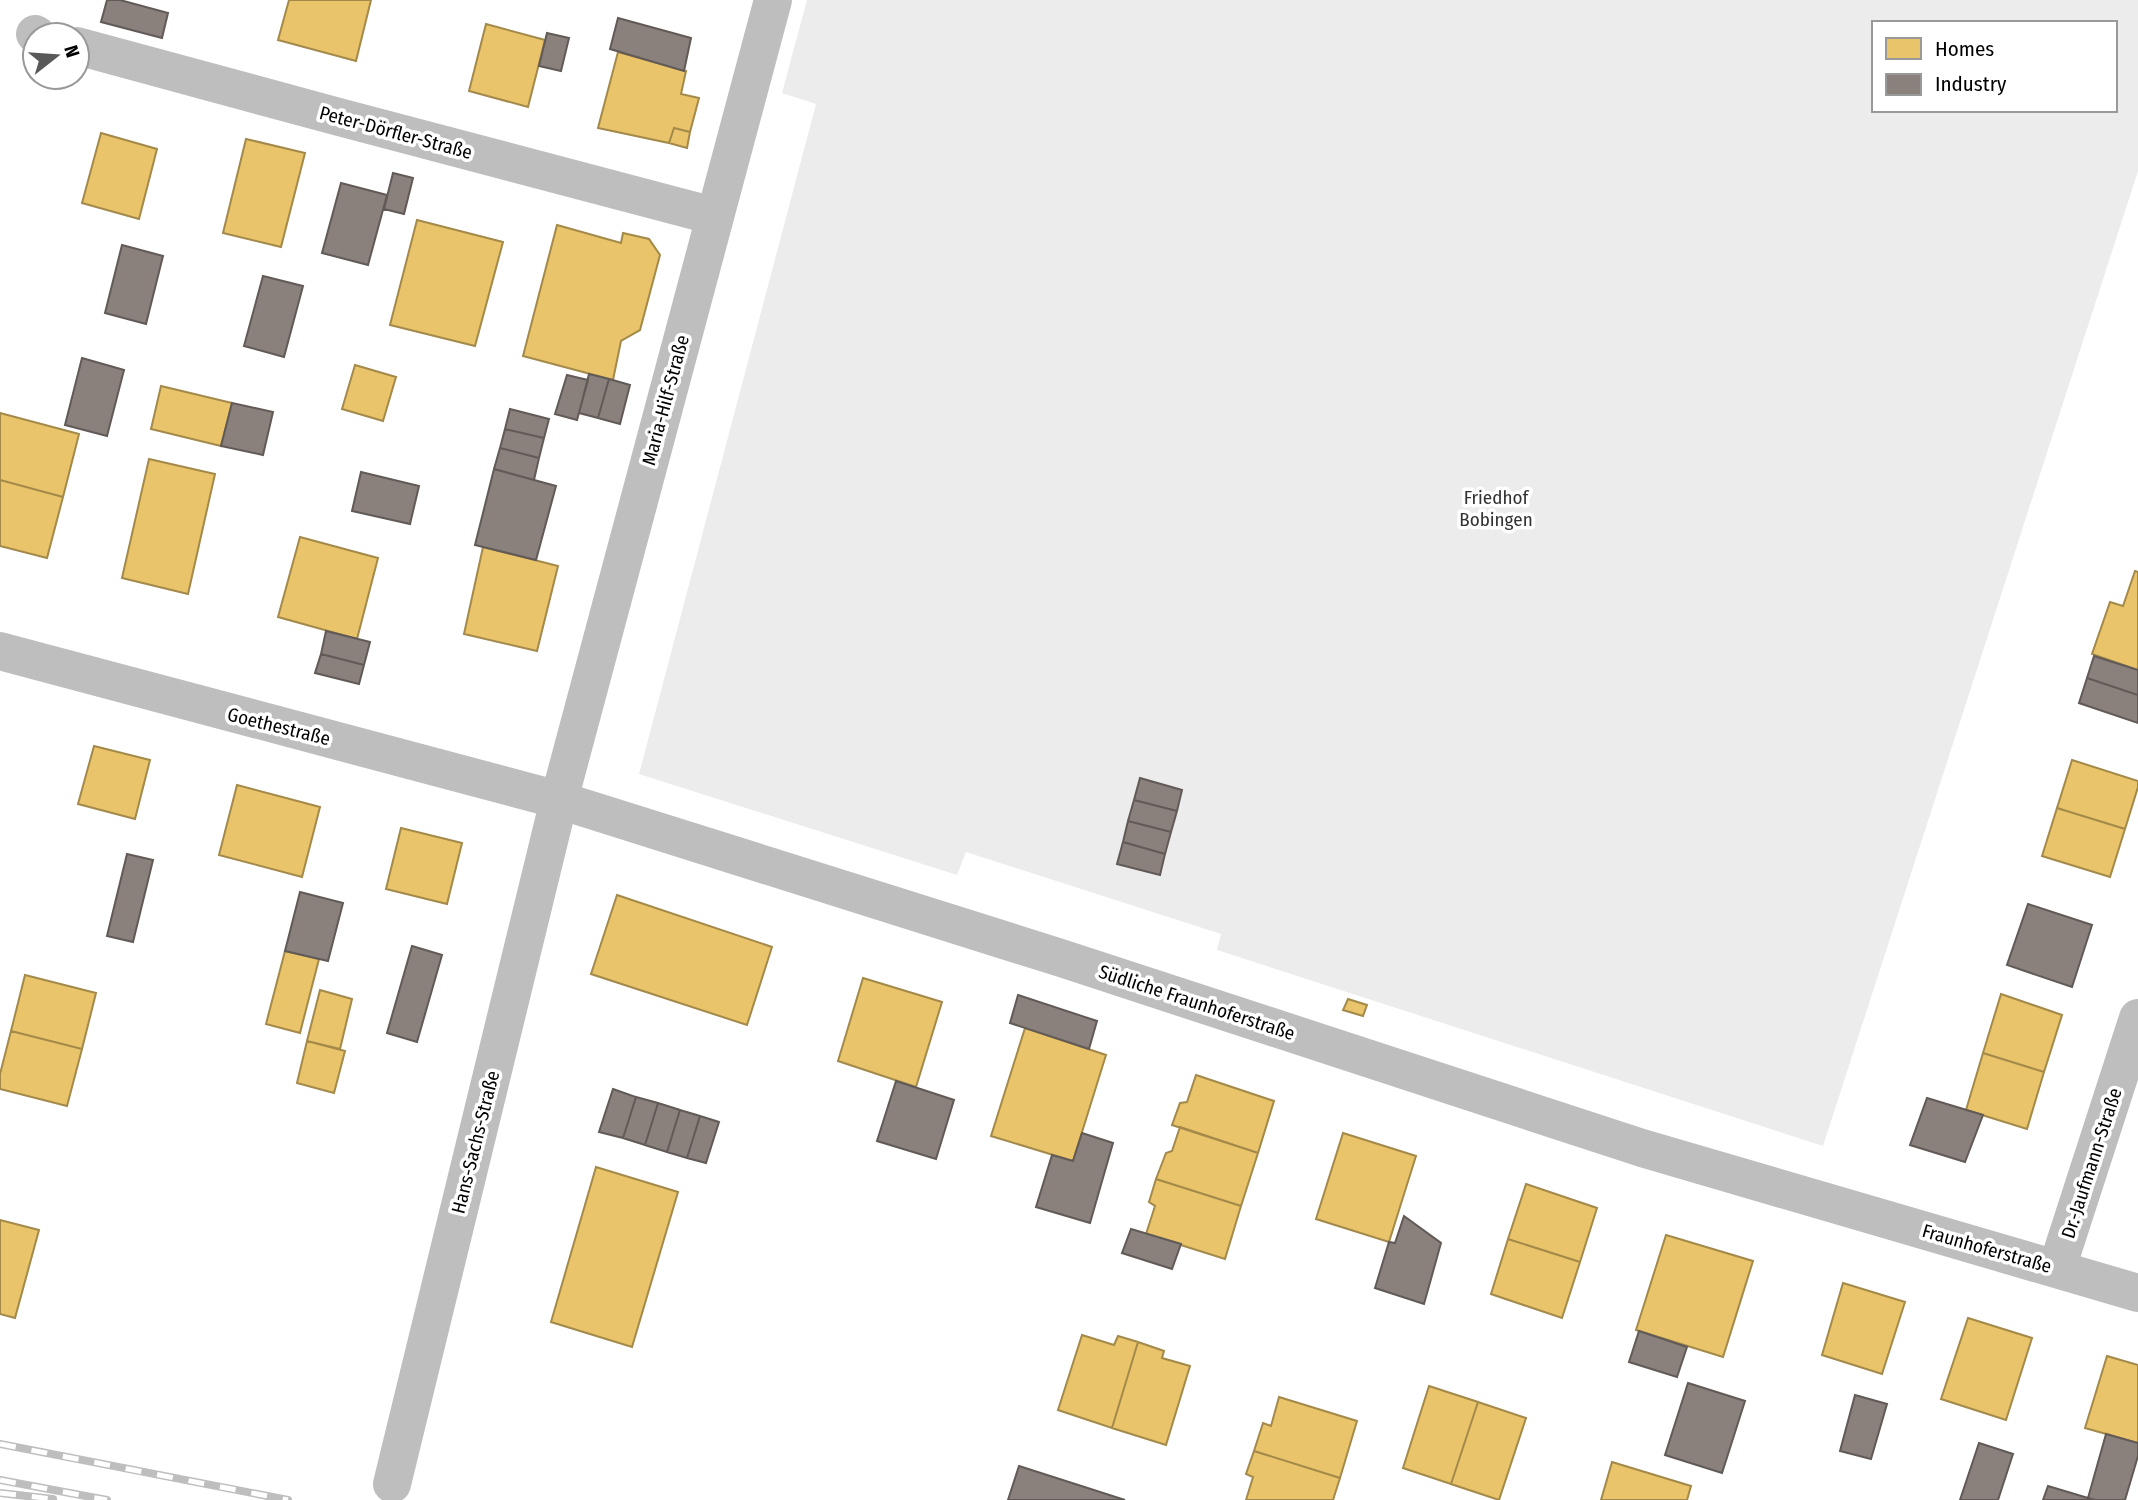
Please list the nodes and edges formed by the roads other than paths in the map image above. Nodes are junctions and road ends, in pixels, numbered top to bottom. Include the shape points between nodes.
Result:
1 (773, 0) edge
2 (91, 50) edge
3 (715, 216) junction
4 (0, 651) edge
5 (559, 800) junction
6 (2138, 1018) edge
7 (1836, 1204) joint
8 (2057, 1268) junction
9 (2138, 1293) edge
10 (392, 1484) dead end

1 - 3 street, Maria-Hilf-Straße
2 - 3 street, Peter-Dörfler-Straße
3 - 5 street, Maria-Hilf-Straße
4 - 5 street, Goethestraße
5 - 7 street, Südliche Fraunhoferstraße via 998,937 1642,1148
5 - 10 street, Hans-Sachs-Straße
6 - 8 street, Dr.-Jaufmann-Straße
7 - 8 street, Fraunhoferstraße
8 - 9 street, Fraunhoferstraße

